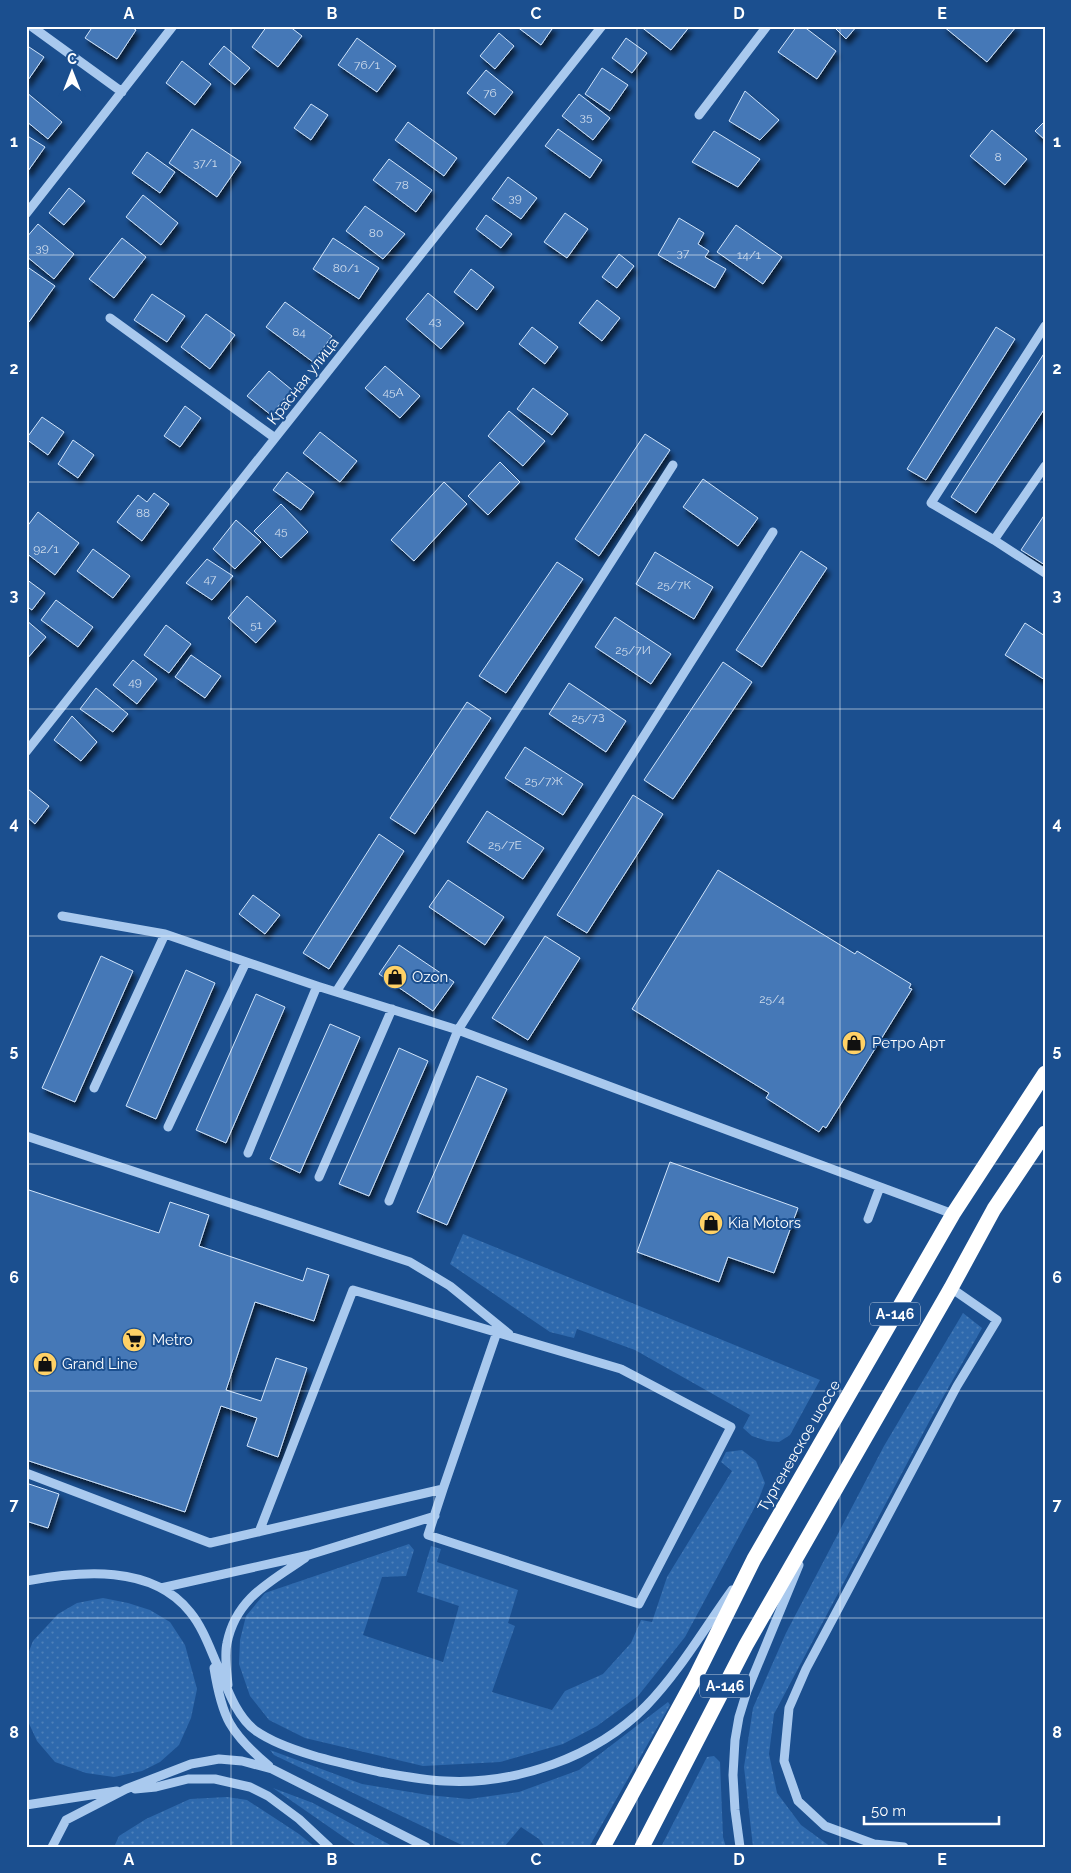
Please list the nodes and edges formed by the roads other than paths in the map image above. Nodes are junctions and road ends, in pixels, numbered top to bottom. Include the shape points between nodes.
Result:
1 (32, 26) edge
2 (173, 26) edge
3 (602, 26) edge
4 (767, 26) edge
5 (122, 92) junction
6 (699, 115) dead end
7 (26, 214) edge
8 (110, 318) dead end
9 (1045, 326) edge
10 (275, 438) junction
11 (674, 465) dead end
12 (1045, 466) edge
13 (773, 532) dead end
14 (994, 540) junction
15 (1045, 573) edge
16 (26, 752) edge
17 (62, 916) dead end
18 (165, 934) junction
19 (246, 962) junction
20 (317, 986) junction
21 (336, 992) junction
22 (392, 1009) junction
23 (458, 1030) junction
24 (1045, 1073) edge
25 (94, 1088) dead end
26 (168, 1127) dead end
27 (1045, 1133) edge
28 (26, 1136) edge
29 (248, 1153) dead end
30 (319, 1177) dead end
31 (880, 1187) junction
32 (389, 1201) dead end
33 (953, 1214) junction
34 (868, 1219) dead end
35 (952, 1288) junction
36 (497, 1332) junction
37 (513, 1337) junction
38 (26, 1473) edge
39 (443, 1489) junction
40 (435, 1516) junction
41 (814, 1530) junction
42 (259, 1532) junction
43 (309, 1555) junction
44 (754, 1559) junction
45 (29, 1579) edge
46 (161, 1588) junction
47 (212, 1655) junction
48 (229, 1693) junction
49 (272, 1769) junction
50 (126, 1789) junction
51 (26, 1805) edge
52 (52, 1847) edge
53 (329, 1847) edge
54 (426, 1847) edge
55 (603, 1847) edge
56 (642, 1847) edge
57 (740, 1847) edge
58 (904, 1847) edge

1 - 5 street
2 - 5 street
3 - 10 street, Красная улица
4 - 6 street
5 - 7 street
8 - 10 street
9 - 14 street via 931,503
10 - 16 street, Красная улица
11 - 21 street
12 - 14 street
13 - 23 street
14 - 15 street
17 - 18 street
18 - 19 street
18 - 25 street
19 - 20 street
19 - 26 street
20 - 21 street
20 - 29 street
21 - 22 street
22 - 23 street
22 - 30 street
23 - 31 street
23 - 32 street
24 - 33 highway, Тургеневское шоссе / А-146
27 - 35 highway, А-146 via 994,1209
28 - 37 street via 410,1262 450,1286
31 - 33 street
31 - 34 street
33 - 44 highway, Тургеневское шоссе / А-146
35 - 41 highway, А-146
35 - 58 street via 997,1320 957,1386 806,1669 789,1708 784,1762 798,1801 825,1826 874,1844
36 - 37 street
36 - 39 street
36 - 42 street via 352,1290
37 - 40 street via 622,1369 731,1427 639,1604 428,1535
38 - 42 street via 210,1543
39 - 40 street
39 - 42 street
40 - 43 street
41 - 56 highway, А-146 via 746,1645
41 - 57 street via 739,1717 733,1775
43 - 46 street
43 - 48 street via 252,1594 236,1617 226,1644
44 - 48 street via 662,1688 644,1708 618,1731 589,1748 554,1764 522,1773 484,1781 446,1782 411,1778 340,1762 289,1747 254,1730
44 - 55 highway, Тургеневское шоссе / А-146 via 695,1678
45 - 46 street via 104,1574
46 - 47 street via 191,1613
47 - 48 street
47 - 49 street via 227,1720 248,1748
49 - 50 street via 219,1759
49 - 54 street
50 - 51 street
50 - 52 street via 66,1820
50 - 53 street via 156,1788 188,1778 215,1779 250,1787 268,1796

